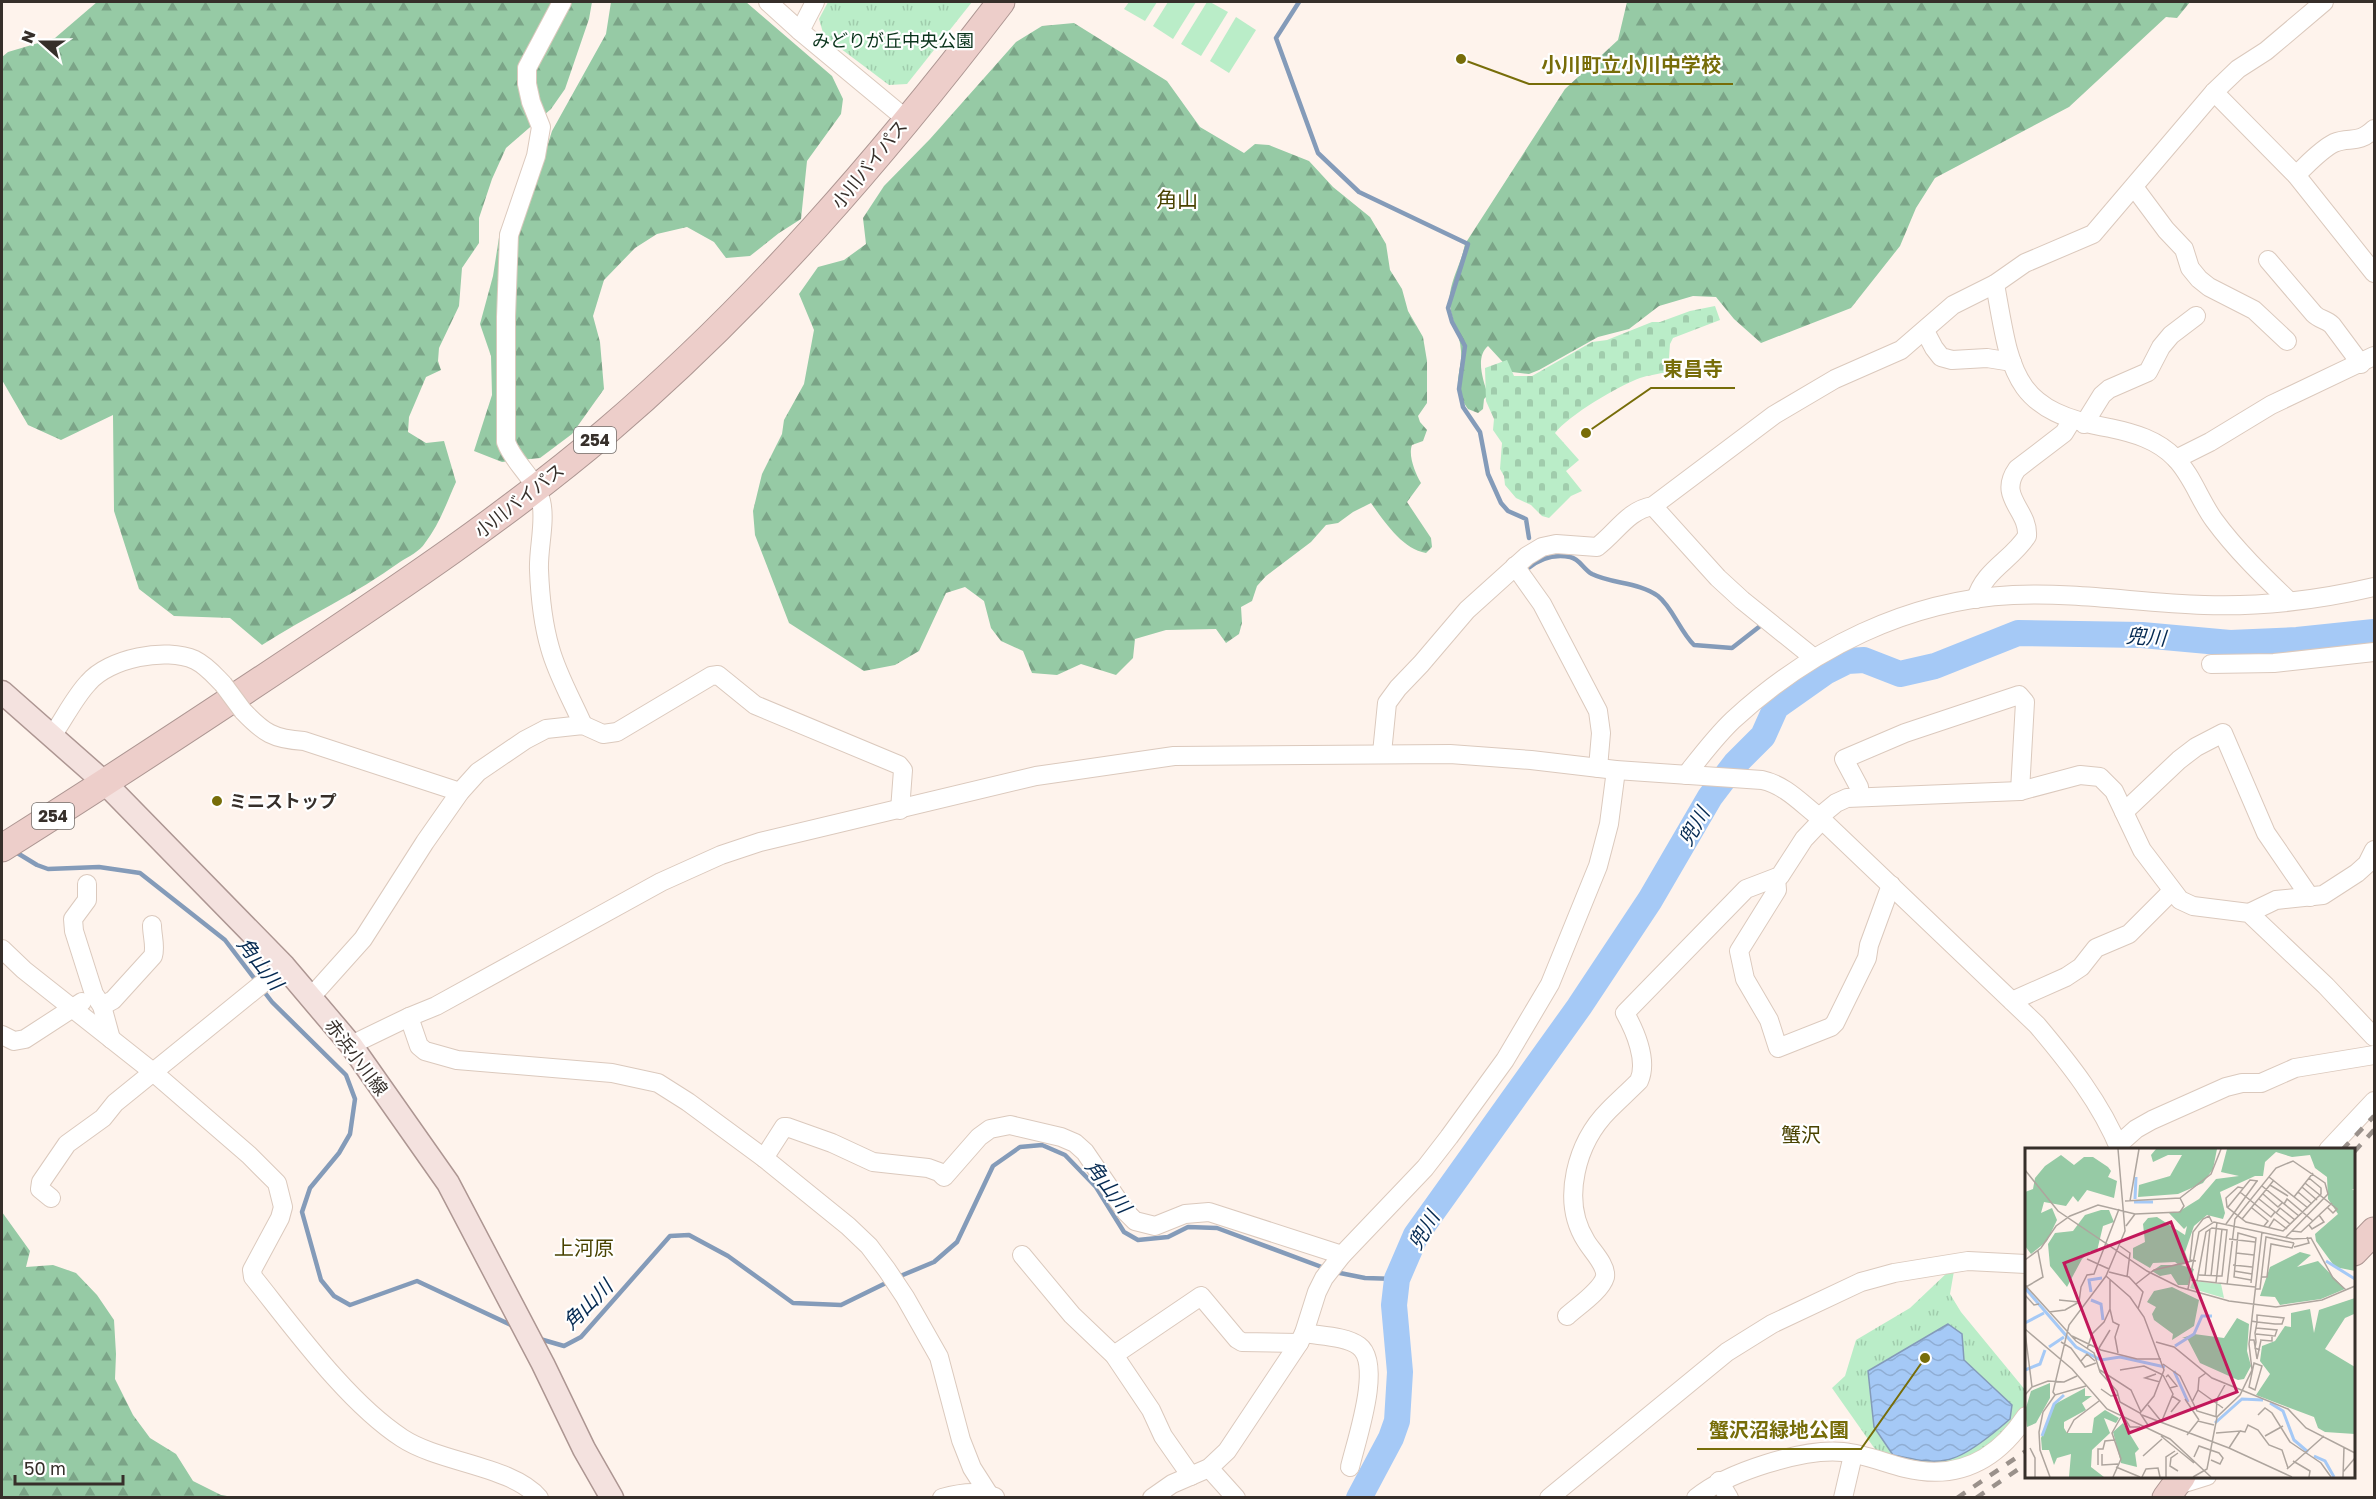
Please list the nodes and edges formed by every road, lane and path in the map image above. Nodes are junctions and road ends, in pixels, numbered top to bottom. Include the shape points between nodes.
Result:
1 (562, 2) edge
2 (768, 2) edge
3 (815, 2) edge
4 (1001, 2) edge
5 (2324, 2) edge
6 (800, 31) junction
7 (2214, 92) junction
8 (906, 119) junction
9 (2374, 129) edge
10 (2296, 175) junction
11 (2134, 188) junction
12 (2268, 260) dead end
13 (2374, 273) edge
14 (1995, 284) junction
15 (2196, 316) dead end
16 (1925, 331) junction
17 (2286, 341) dead end
18 (2368, 360) edge
19 (2012, 362) junction
20 (2078, 422) junction
21 (2176, 459) junction
22 (536, 488) junction
23 (1653, 506) junction
24 (1515, 566) junction
25 (2374, 587) edge
26 (1976, 599) junction
27 (2289, 601) junction
28 (2374, 652) edge
29 (1814, 658) junction
30 (2211, 664) dead end
31 (2, 692) edge
32 (583, 725) junction
33 (52, 736) junction
34 (1382, 753) junction
35 (1607, 769) junction
36 (1686, 775) junction
37 (105, 783) junction
38 (2020, 791) junction
39 (460, 792) junction
40 (1860, 797) junction
41 (900, 810) junction
42 (2124, 812) junction
43 (1820, 819) junction
44 (2, 848) edge
45 (2374, 850) edge
46 (1776, 878) junction
47 (87, 884) dead end
48 (1891, 885) junction
49 (2172, 891) junction
50 (2310, 897) junction
51 (2249, 913) junction
52 (152, 925) dead end
53 (2, 949) edge
54 (277, 971) junction
55 (310, 997) junction
56 (98, 1000) junction
57 (2012, 1001) junction
58 (73, 1008) junction
59 (409, 1017) junction
60 (2, 1035) edge
61 (2374, 1037) edge
62 (111, 1039) junction
63 (351, 1045) junction
64 (2374, 1055) edge
65 (153, 1072) junction
66 (2374, 1101) edge
67 (2119, 1147) edge
68 (2329, 1148) edge
69 (764, 1158) junction
70 (51, 1198) dead end
71 (1022, 1255) dead end
72 (1342, 1255) junction
73 (2025, 1263) edge
74 (1567, 1317) dead end
75 (1302, 1338) junction
76 (1114, 1355) junction
77 (2025, 1418) edge
78 (1853, 1455) junction
79 (1350, 1467) dead end
80 (1209, 1468) junction
81 (1191, 1476) junction
82 (2202, 1478) edge
83 (1719, 1481) junction
84 (2175, 1487) edge
85 (992, 1495) edge
86 (538, 1497) edge
87 (612, 1497) edge
88 (942, 1497) edge
89 (1152, 1497) edge
90 (1236, 1497) edge
91 (1549, 1497) edge
92 (1696, 1497) edge
93 (1729, 1497) edge
94 (1843, 1497) edge

1 - 22 street via 527,68 527,84 541,127 536,156 509,235 506,442
2 - 6 street
3 - 6 street
4 - 8 highway, 小川バイパス / 254
5 - 7 street
6 - 8 street
7 - 10 street
7 - 11 street
8 - 22 highway, 小川バイパス / 254 via 831,210 754,293 682,363
9 - 10 street via 2358,140 2336,142 2325,148
10 - 13 street
11 - 14 street via 2093,234 2025,263
11 - 17 street via 2184,249 2190,268 2199,279 2254,310
12 - 18 street via 2319,319 2328,321
14 - 16 street via 1953,306
14 - 19 street
15 - 20 street via 2161,346 2148,372 2109,389
16 - 19 street via 1941,357
16 - 23 street via 1901,350 1835,379 1774,415
18 - 21 street via 2271,405
19 - 20 street via 2023,387 2036,402
20 - 21 street via 2133,432
20 - 26 street via 2012,476 2010,491 2027,536 1979,587
21 - 27 street via 2217,525
22 - 32 street via 543,510 539,572 550,648
22 - 37 highway, 小川バイパス / 254 via 412,580
23 - 24 street via 1630,514 1597,547 1542,547
23 - 29 street via 1718,578
24 - 34 street via 1467,610 1387,703
24 - 35 street via 1542,604 1598,711
25 - 27 street
26 - 27 street via 2015,595 2204,605
26 - 29 street via 1918,611 1880,624
28 - 30 street via 2274,663
29 - 36 street via 1733,720
31 - 33 main road, 赤浜小川線
32 - 39 street via 546,729 525,740 478,772
32 - 41 street via 603,734 617,732 718,675 755,705 899,765 903,770
33 - 37 main road, 赤浜小川線
33 - 39 street, bridge via 98,672 129,659 181,656 206,666 268,734 281,740 304,741
34 - 35 street via 1476,756
34 - 41 street via 1148,758 1036,776
35 - 36 street
35 - 72 street via 1609,824 1598,866 1550,984 1505,1060 1449,1137 1425,1168
36 - 43 street via 1773,782
37 - 44 highway, 小川バイパス / 254
37 - 54 main road, 赤浜小川線
38 - 40 street
38 - 40 street via 2025,702 2019,695 1844,759
38 - 42 street via 2080,775 2100,777 2114,791
39 - 55 street via 363,939
40 - 43 street via 1836,803
41 - 59 street via 816,828 721,855 660,882 436,1006
42 - 49 street via 2142,850
42 - 50 street via 2178,760 2223,733 2266,833
43 - 46 street
43 - 48 street
45 - 50 street via 2367,864 2344,882 2324,895
46 - 48 street via 1777,890 1739,951 1745,979 1769,1020 1778,1048 1835,1023 1867,958
46 - 74 street via 1746,889 1625,1012 1636,1039 1641,1076 1593,1130 1575,1174 1573,1195 1580,1229 1605,1272 1604,1279
47 - 56 street via 87,900 73,919 74,931
48 - 57 street
49 - 51 street via 2193,906
49 - 57 street via 2129,934 2096,948 2081,967
50 - 51 street via 2276,900
51 - 61 street
52 - 56 street via 153,956 114,1000
53 - 58 street
54 - 55 main road, 赤浜小川線
54 - 65 street
55 - 63 main road, 赤浜小川線
56 - 58 street
56 - 62 street
57 - 67 street via 2061,1054 2094,1101
58 - 60 street via 25,1039 14,1041
58 - 62 street
59 - 63 street
59 - 69 street via 419,1046 457,1060 612,1073 658,1083
62 - 65 street
63 - 87 main road, 赤浜小川線 via 448,1183
64 - 67 street via 2295,1068 2261,1083 2226,1088 2152,1120 2136,1129
65 - 70 street via 103,1118 67,1144 41,1182 40,1189
65 - 86 street via 277,1183 283,1207 252,1270 253,1276 330,1371 400,1437 423,1450 515,1480
66 - 68 street
69 - 72 street via 787,1127 873,1162 928,1168 944,1177 979,1137 990,1129 1010,1125 1075,1143 1136,1221 1155,1226 1185,1214 1209,1212
69 - 85 street via 855,1233 887,1270 939,1357 961,1440 972,1468
71 - 76 street via 1072,1315
72 - 75 street via 1317,1292
73 - 91 street via 1968,1261 1894,1273 1862,1282 1772,1324 1726,1352
75 - 76 street via 1242,1342 1201,1296
75 - 79 street via 1350,1341 1366,1353 1370,1368 1368,1385
75 - 80 street via 1227,1451
76 - 81 street
77 - 78 street via 2017,1431 1990,1456 1950,1472 1926,1472
78 - 83 street via 1809,1453
78 - 94 street
80 - 81 street
80 - 90 street
81 - 89 street
82 - 84 street
83 - 92 street
83 - 93 street
85 - 88 street via 961,1493

